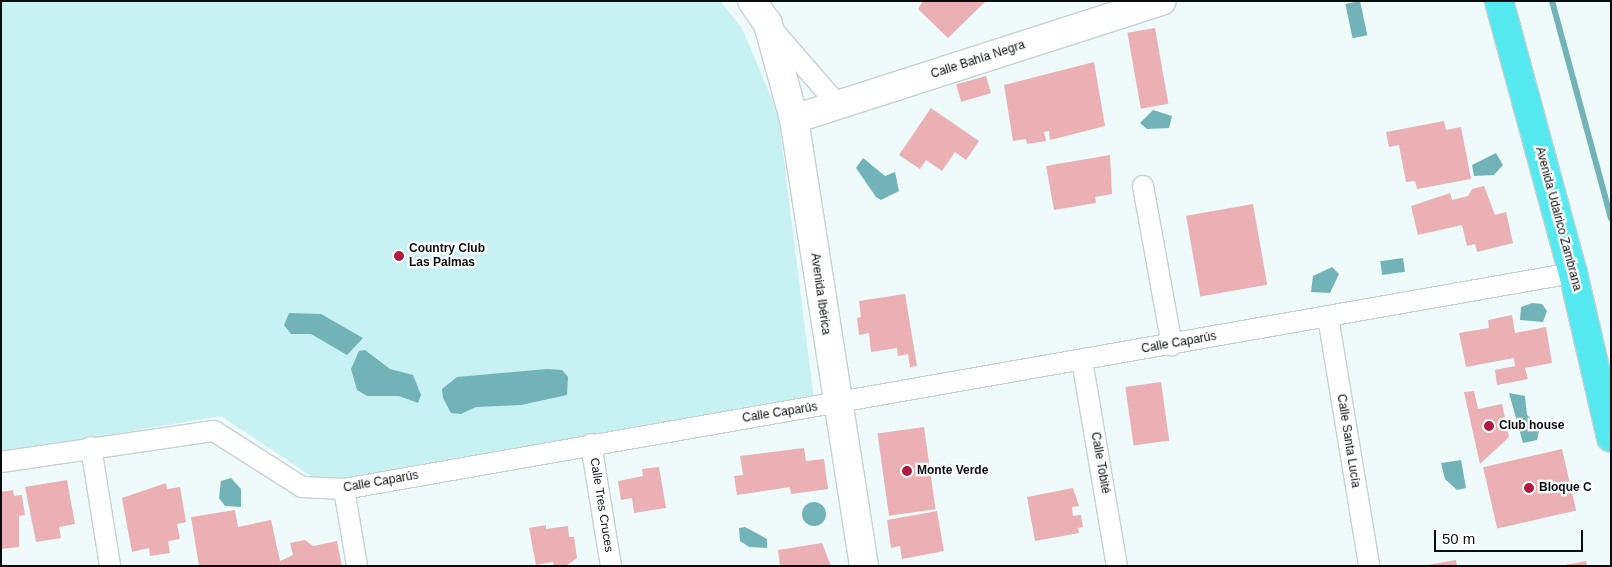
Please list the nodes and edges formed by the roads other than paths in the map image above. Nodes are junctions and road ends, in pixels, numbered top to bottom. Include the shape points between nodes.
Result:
1 (1162, 1) edge
2 (1499, 1) edge
3 (756, 7) edge
4 (838, 105) junction
5 (794, 119) junction
6 (1143, 186) dead end
7 (1573, 273) junction
8 (1328, 317) junction
9 (1172, 345) junction
10 (1082, 360) junction
11 (836, 404) junction
12 (1611, 438) edge
13 (591, 444) junction
14 (91, 447) junction
15 (1, 462) edge
16 (344, 489) junction
17 (110, 566) edge
18 (357, 566) edge
19 (611, 566) edge
20 (864, 566) edge
21 (1118, 566) edge
22 (1369, 566) edge

1 - 4 street, Calle Bahía Negra
2 - 7 highway, Avenida Udalrico Zambrana
3 - 4 street, Avenida Ibérica
3 - 5 street, Avenida Ibérica
4 - 5 street, Calle Bahía Negra
5 - 11 street, Avenida Ibérica
6 - 9 street
7 - 8 street, Calle Caparús
7 - 12 highway, Avenida Udalrico Zambrana
8 - 9 street, Calle Caparús
8 - 22 street, Calle Santa Lucía
9 - 10 street, Calle Caparús
10 - 11 street, Calle Caparús
10 - 21 street, Calle Tobité
11 - 13 street, Calle Caparús
11 - 20 street, Avenida Ibérica
13 - 16 street, Calle Caparús
13 - 19 street, Calle Tres Cruces
14 - 15 street, Calle Caparús
14 - 16 street, Calle Caparús via 214,431 302,487
14 - 17 street
16 - 18 street

